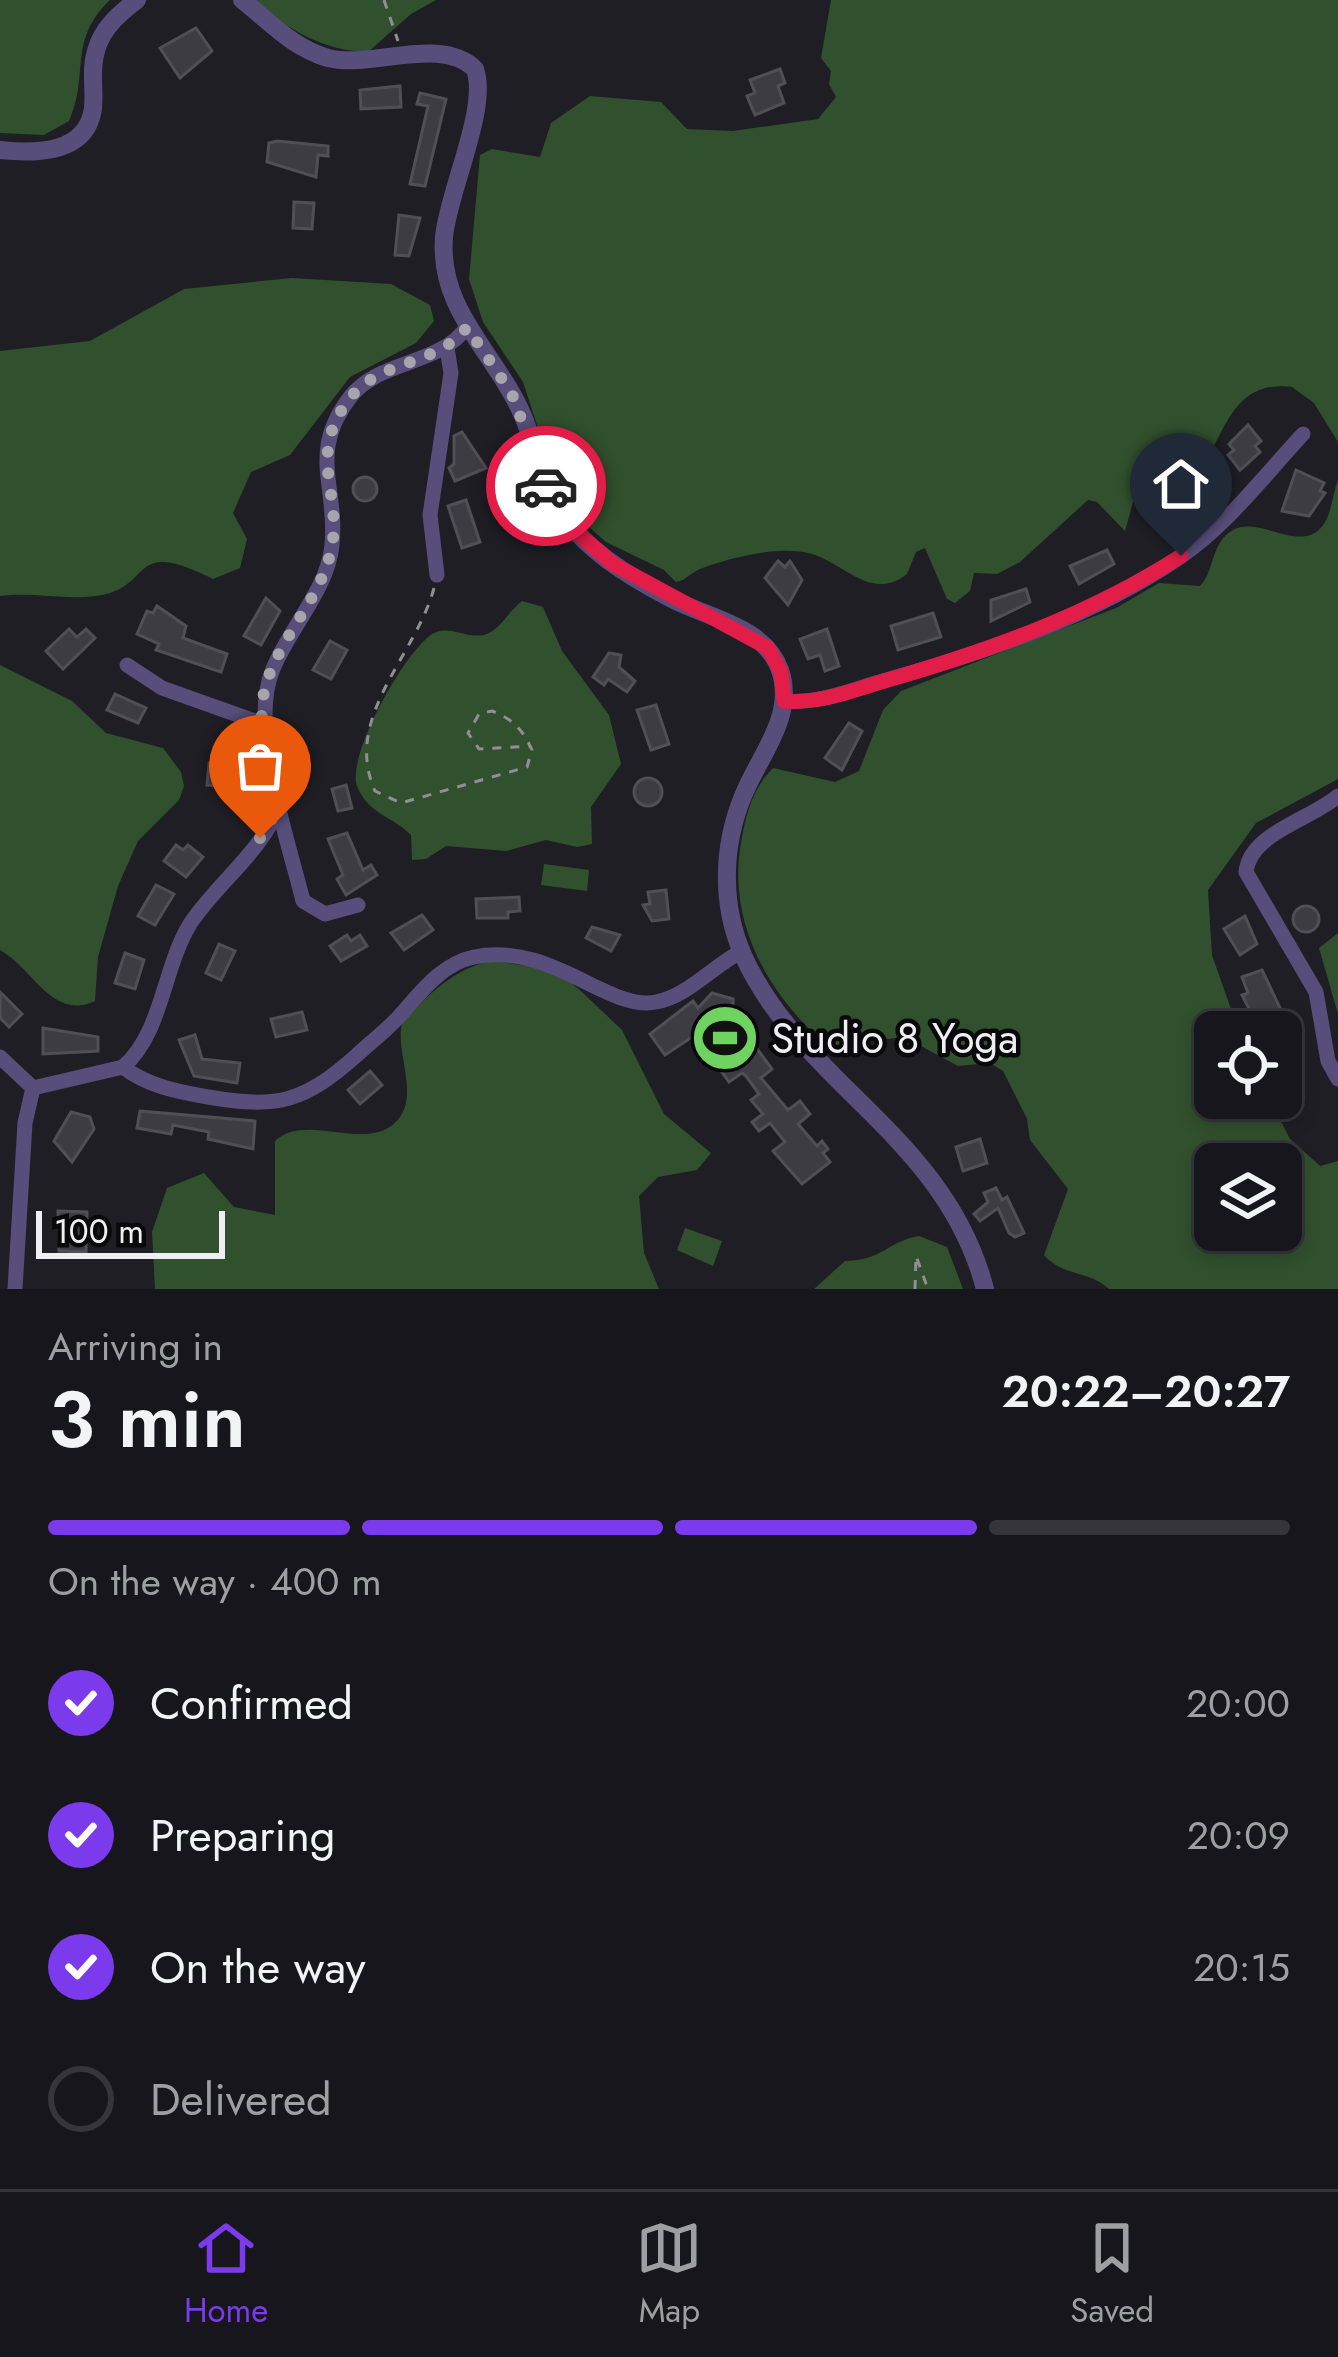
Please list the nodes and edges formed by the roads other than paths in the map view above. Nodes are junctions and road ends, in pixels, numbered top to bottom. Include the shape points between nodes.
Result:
1 (137, 0) edge
2 (242, 0) edge
3 (0, 150) edge
4 (467, 327) junction
5 (447, 348) junction
6 (1304, 434) dead end
7 (437, 575) road end
8 (127, 665) dead end
9 (784, 701) junction
10 (263, 724) junction
11 (1338, 796) edge
12 (280, 805) junction
13 (358, 905) dead end
14 (742, 951) junction
15 (0, 1057) edge
16 (124, 1067) junction
17 (1338, 1079) edge
18 (33, 1088) junction
19 (15, 1289) edge
20 (985, 1289) edge

1 - 3 street via 96,48 92,116 78,138 52,150
2 - 4 street via 323,56 354,62 447,55 475,69 478,98 444,236 448,284
4 - 5 street
4 - 9 street via 512,394 550,495 574,530 636,580 756,638 776,658
5 - 7 street via 451,374 430,515
5 - 10 street via 366,383 334,427 324,459 330,557 271,673
6 - 9 street via 1200,542 1125,590 932,667
8 - 10 street via 189,700
9 - 14 street via 729,843 727,888
10 - 12 street
11 - 17 street via 1260,843 1246,872 1316,992
12 - 13 street via 308,908 337,914
12 - 16 street via 191,924 145,1041
14 - 16 street via 676,994 644,1004 530,958 466,959 322,1084 289,1101 193,1094
14 - 20 street via 783,1019 938,1189
15 - 18 street
16 - 18 street
18 - 19 street

